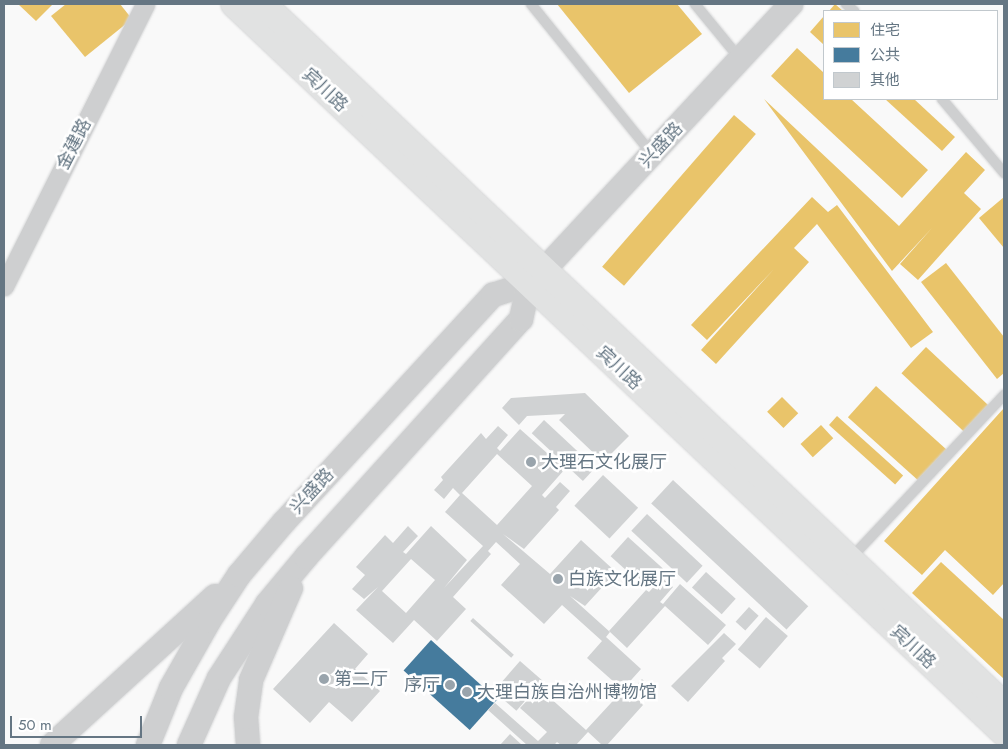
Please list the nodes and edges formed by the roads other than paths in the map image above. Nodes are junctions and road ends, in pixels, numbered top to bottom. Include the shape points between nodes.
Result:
1 (145, 4) edge
2 (234, 4) edge
3 (263, 4) edge
4 (531, 4) edge
5 (695, 4) edge
6 (791, 4) edge
7 (740, 59) junction
8 (943, 100) edge
9 (652, 154) junction
10 (1004, 173) edge
11 (536, 276) junction
12 (4, 286) edge
13 (1004, 395) edge
14 (306, 556) junction
15 (850, 559) junction
16 (239, 575) junction
17 (1004, 705) edge
18 (1004, 733) edge
19 (52, 745) edge
20 (148, 745) edge
21 (189, 745) edge
22 (248, 745) edge

1 - 12 street, 金建路
2 - 11 main road, 宾川路
3 - 11 main road, 宾川路
4 - 9 lane
5 - 7 lane
6 - 7 street, 兴盛路
7 - 9 street, 兴盛路
8 - 10 lane
9 - 11 street, 兴盛路
11 - 14 street via 522,319
11 - 15 main road, 宾川路
11 - 16 street, 兴盛路 via 492,295 290,514
11 - 18 main road, 宾川路
13 - 15 lane
14 - 21 street via 237,648
14 - 22 street via 251,680 246,716
15 - 17 main road, 宾川路
16 - 19 street
16 - 20 street, 兴盛路 via 171,688

